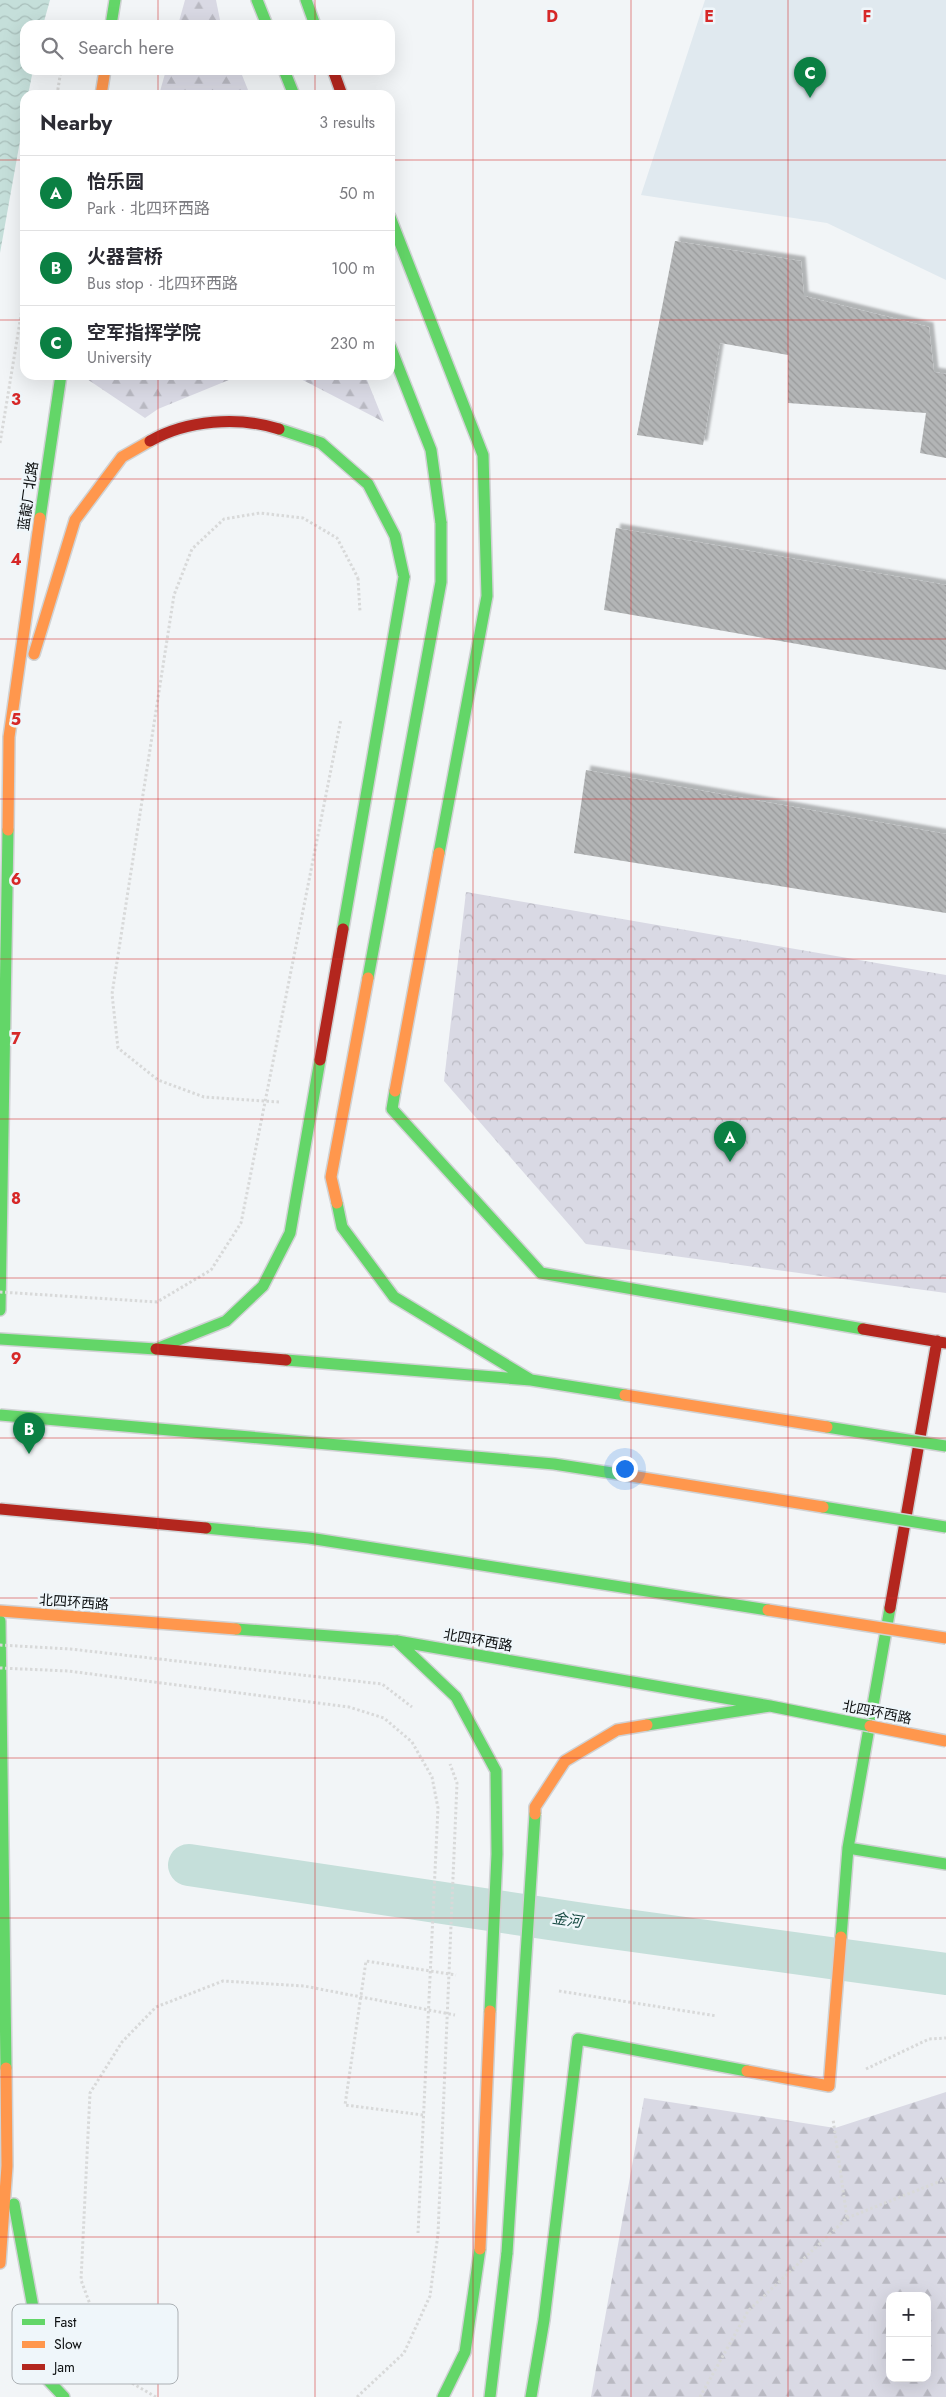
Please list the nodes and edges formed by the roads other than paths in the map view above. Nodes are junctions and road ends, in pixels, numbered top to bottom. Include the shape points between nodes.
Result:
1 (115, 0) edge
2 (257, 0) edge
3 (306, 0) edge
4 (112, 20) edge
5 (265, 20) edge
6 (313, 20) edge
7 (103, 75) edge
8 (286, 75) edge
9 (335, 75) edge
10 (102, 90) edge
11 (292, 90) edge
12 (340, 90) edge
13 (395, 230) edge
14 (395, 359) edge
15 (60, 380) edge
16 (9, 737) junction
17 (0, 1310) edge
18 (0, 1339) edge
19 (942, 1342) edge
20 (156, 1349) junction
21 (531, 1380) junction
22 (0, 1415) edge
23 (946, 1446) edge
24 (0, 1509) edge
25 (946, 1527) edge
26 (0, 1611) edge
27 (0, 1621) edge
28 (946, 1638) edge
29 (397, 1641) junction
30 (770, 1706) junction
31 (946, 1741) edge
32 (848, 1848) junction
33 (946, 1864) edge
34 (7, 2166) junction
35 (0, 2263) edge
36 (32, 2304) edge
37 (52, 2384) edge
38 (64, 2397) edge
39 (443, 2397) edge
40 (490, 2397) edge
41 (531, 2397) edge

1 - 4 main road
2 - 5 main road
3 - 6 main road
7 - 10 main road
8 - 11 main road
9 - 12 main road
13 - 19 main road via 483,455 487,596 392,1109 541,1273
14 - 21 main road, bridge via 431,450 441,524 441,582 331,1177 342,1226 394,1297
15 - 16 main road, 蓝靛厂北路
16 - 17 main road, 蓝靛厂北路
16 - 20 main road, bridge via 75,520 122,458 159,436 207,422 260,423 321,443 368,484 395,536 404,577 290,1233 263,1286 226,1321
18 - 20 main road
19 - 32 main road
20 - 21 main road, bridge
21 - 23 main road, bridge
22 - 25 main road, bridge via 554,1464
24 - 28 main road, bridge via 309,1538
26 - 29 main road, 北四环西路
27 - 34 main road
29 - 30 main road, 北四环西路, bridge
29 - 39 main road, bridge via 456,1697 496,1771 497,1854 480,2249 465,2352
30 - 31 main road, 北四环西路, bridge
30 - 40 main road, bridge via 617,1730 565,1761 535,1807 508,2253
32 - 33 main road
32 - 41 main road via 829,2086 578,2039 544,2320
34 - 35 main road
34 - 36 main road
37 - 38 main road

